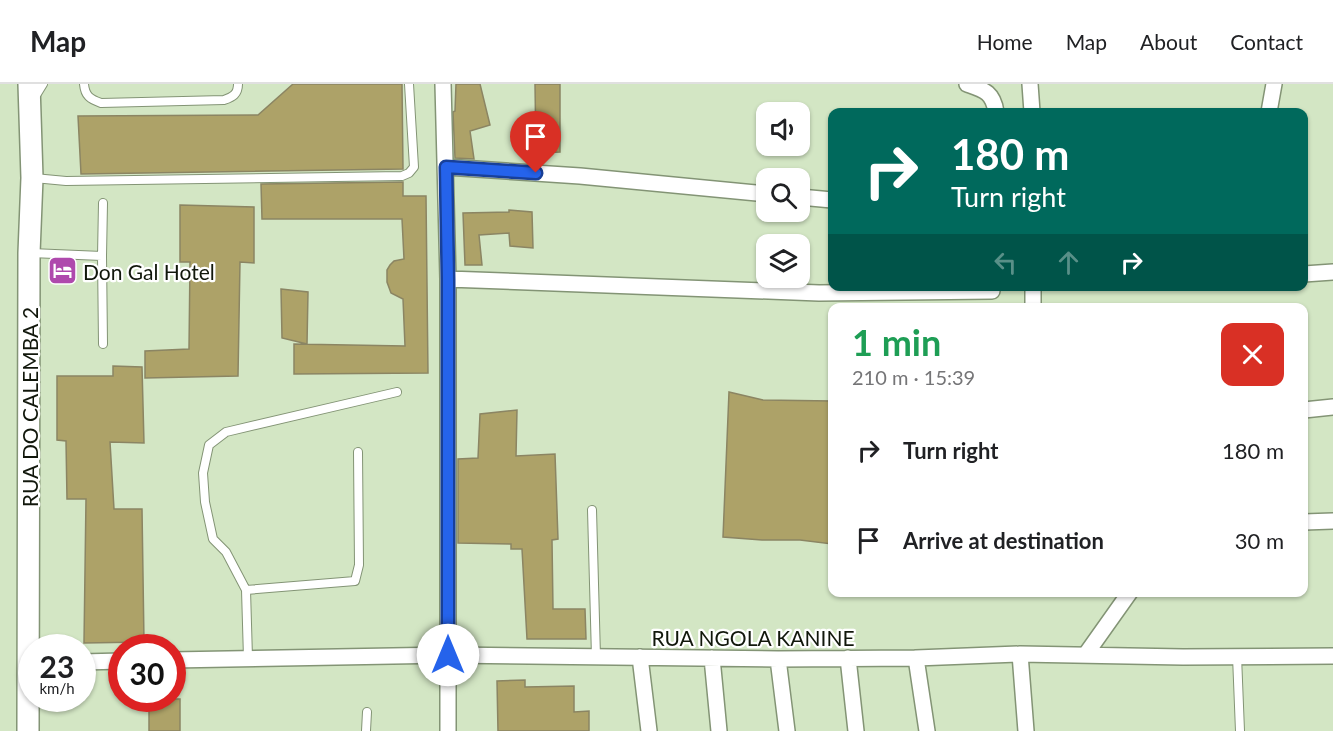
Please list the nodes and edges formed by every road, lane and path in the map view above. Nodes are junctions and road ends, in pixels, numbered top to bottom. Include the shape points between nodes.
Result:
1 (30, 84) edge
2 (43, 84) edge
3 (84, 84) edge
4 (238, 84) edge
5 (409, 84) edge
6 (443, 84) edge
7 (967, 84) edge
8 (1030, 84) edge
9 (1274, 84) edge
10 (30, 105) junction
11 (995, 108) edge
12 (1032, 108) edge
13 (1270, 108) edge
14 (446, 167) junction
15 (32, 178) junction
16 (756, 193) edge
17 (810, 198) edge
18 (828, 200) edge
19 (103, 203) dead end
20 (29, 253) junction
21 (102, 256) junction
22 (1333, 272) edge
23 (1308, 274) edge
24 (448, 279) junction
25 (992, 291) dead end
26 (103, 344) dead end
27 (397, 392) dead end
28 (1333, 407) edge
29 (1308, 410) edge
30 (358, 452) dead end
31 (592, 510) dead end
32 (1333, 521) edge
33 (1308, 522) edge
34 (246, 590) junction
35 (1126, 597) edge
36 (30, 634) edge
37 (1020, 654) junction
38 (1086, 654) junction
39 (448, 655) junction
40 (1237, 656) junction
41 (1333, 656) edge
42 (596, 657) junction
43 (640, 657) junction
44 (248, 658) junction
45 (712, 658) junction
46 (848, 658) junction
47 (916, 658) junction
48 (778, 659) junction
49 (186, 660) edge
50 (29, 712) edge
51 (367, 712) dead end
52 (28, 731) edge
53 (366, 731) edge
54 (448, 731) edge
55 (649, 731) edge
56 (718, 731) edge
57 (787, 731) edge
58 (856, 731) edge
59 (927, 731) edge
60 (1026, 731) edge
61 (1240, 731) edge

1 - 10 main road, RUA DO CALEMBA 2
2 - 10 lane
3 - 4 lane via 90,99 101,103 224,100 233,98
5 - 15 lane via 414,167 402,176 66,181
6 - 14 street
7 - 11 street via 986,91
8 - 12 street
9 - 13 street
10 - 15 main road, RUA DO CALEMBA 2
14 - 16 street
14 - 24 street
15 - 20 main road, RUA DO CALEMBA 2
17 - 18 street
19 - 21 lane
20 - 21 lane
20 - 36 main road, RUA DO CALEMBA 2
21 - 26 lane
22 - 23 street
24 - 25 street via 819,293
24 - 39 street
27 - 34 lane via 226,432 209,445 203,473 213,539 226,552
28 - 29 street
30 - 34 lane via 356,581
31 - 42 lane
32 - 33 street
34 - 44 lane
35 - 38 street
37 - 38 street, RUA NGOLA KANINE
37 - 47 street, RUA NGOLA KANINE
37 - 60 street
38 - 40 street, RUA NGOLA KANINE
39 - 42 street, RUA NGOLA KANINE
39 - 44 street, RUA NGOLA KANINE
39 - 54 street
40 - 41 street, RUA NGOLA KANINE
40 - 61 lane
42 - 43 street, RUA NGOLA KANINE
43 - 45 street, RUA NGOLA KANINE
43 - 55 street
44 - 49 street, RUA NGOLA KANINE
45 - 48 street, RUA NGOLA KANINE
45 - 56 street
46 - 47 street, RUA NGOLA KANINE
46 - 48 street, RUA NGOLA KANINE
46 - 58 street
47 - 59 street
48 - 57 street
50 - 52 main road, RUA DO CALEMBA 2
51 - 53 lane

